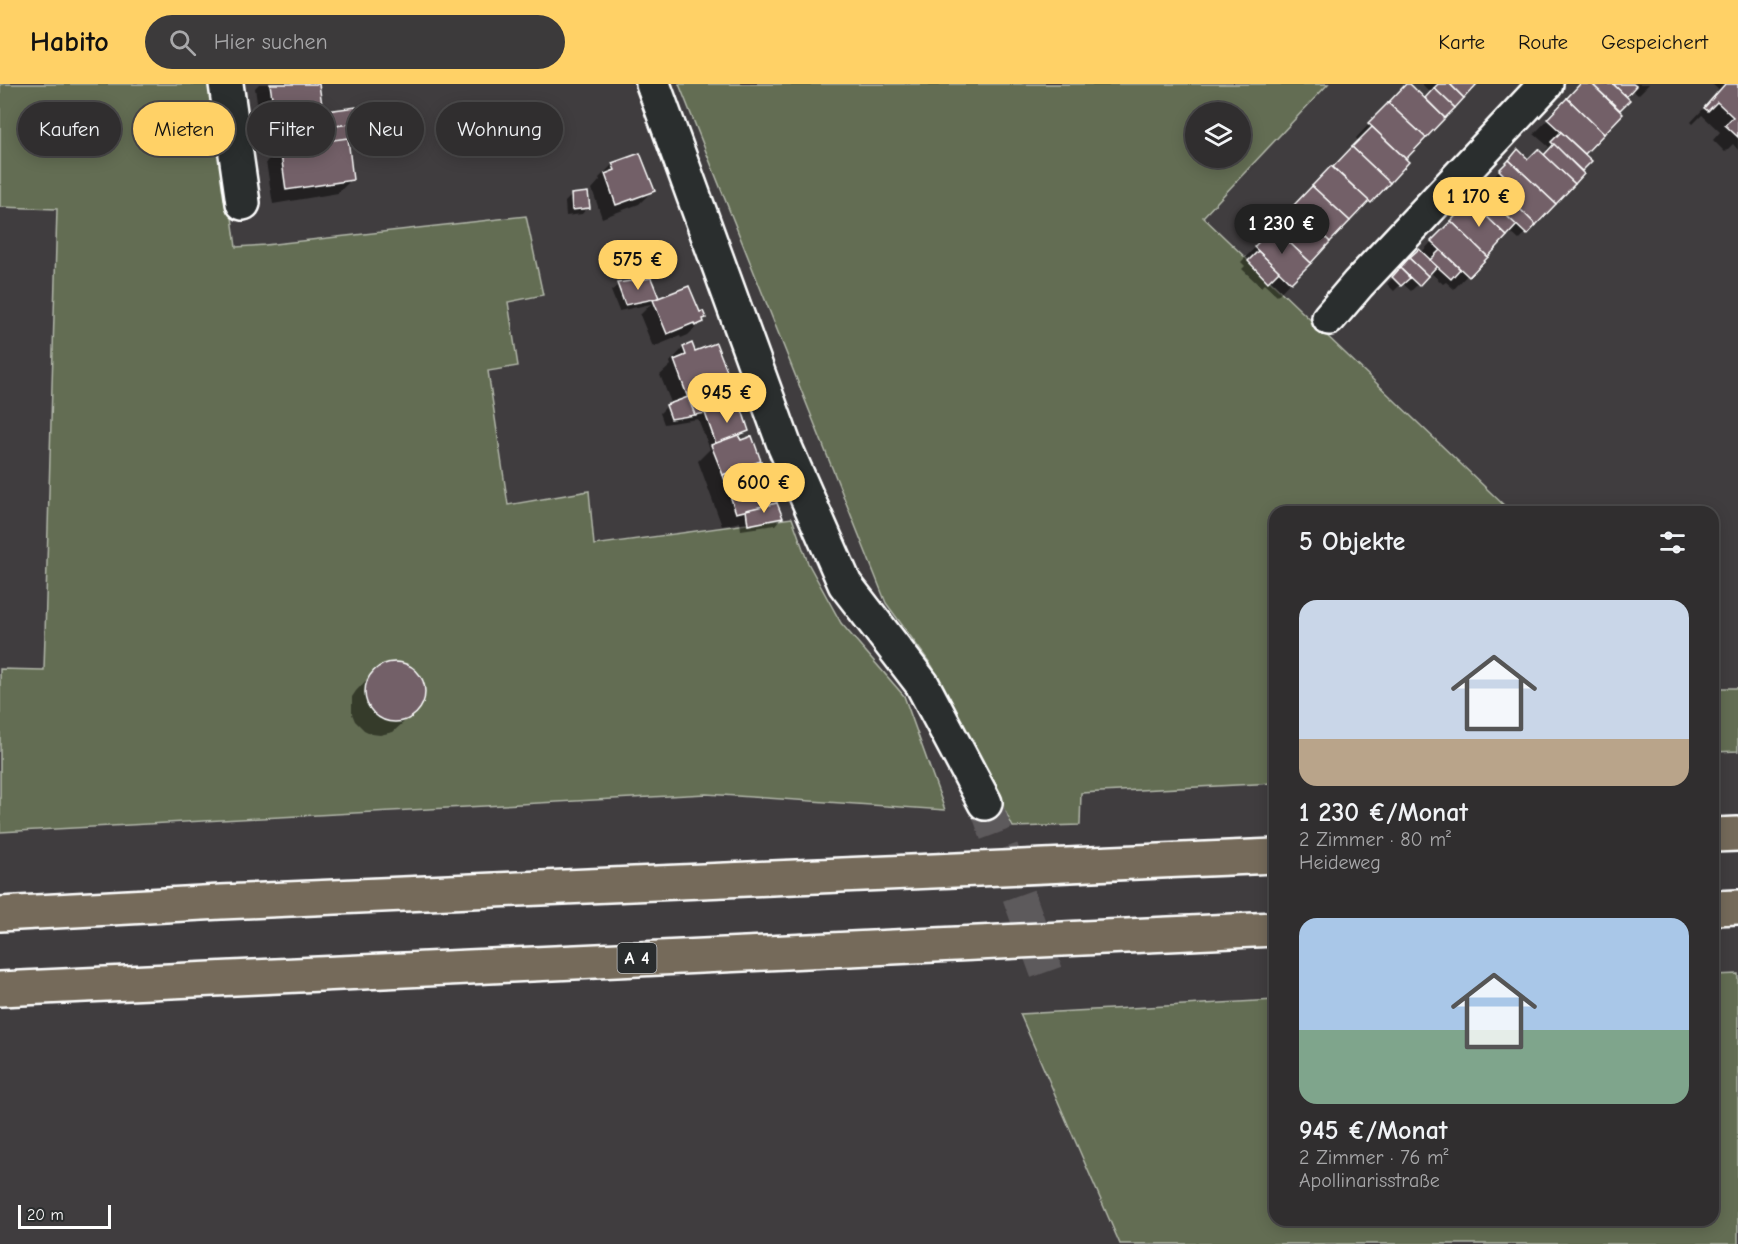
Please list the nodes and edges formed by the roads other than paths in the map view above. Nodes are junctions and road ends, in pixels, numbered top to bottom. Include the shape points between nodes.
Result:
1 (226, 84) edge
2 (653, 84) edge
3 (1546, 84) edge
4 (243, 203) dead end
5 (1329, 318) dead end
6 (985, 803) tunnel mouth
7 (1738, 834) edge
8 (1719, 835) edge
9 (1269, 856) edge
10 (1738, 907) edge
11 (1719, 908) edge
12 (0, 914) edge
13 (1269, 929) edge
14 (0, 989) edge

1 - 4 street
2 - 6 street via 785,447 846,584 922,684
3 - 5 street
7 - 8 highway
9 - 12 highway
10 - 11 highway
13 - 14 highway, A 4

